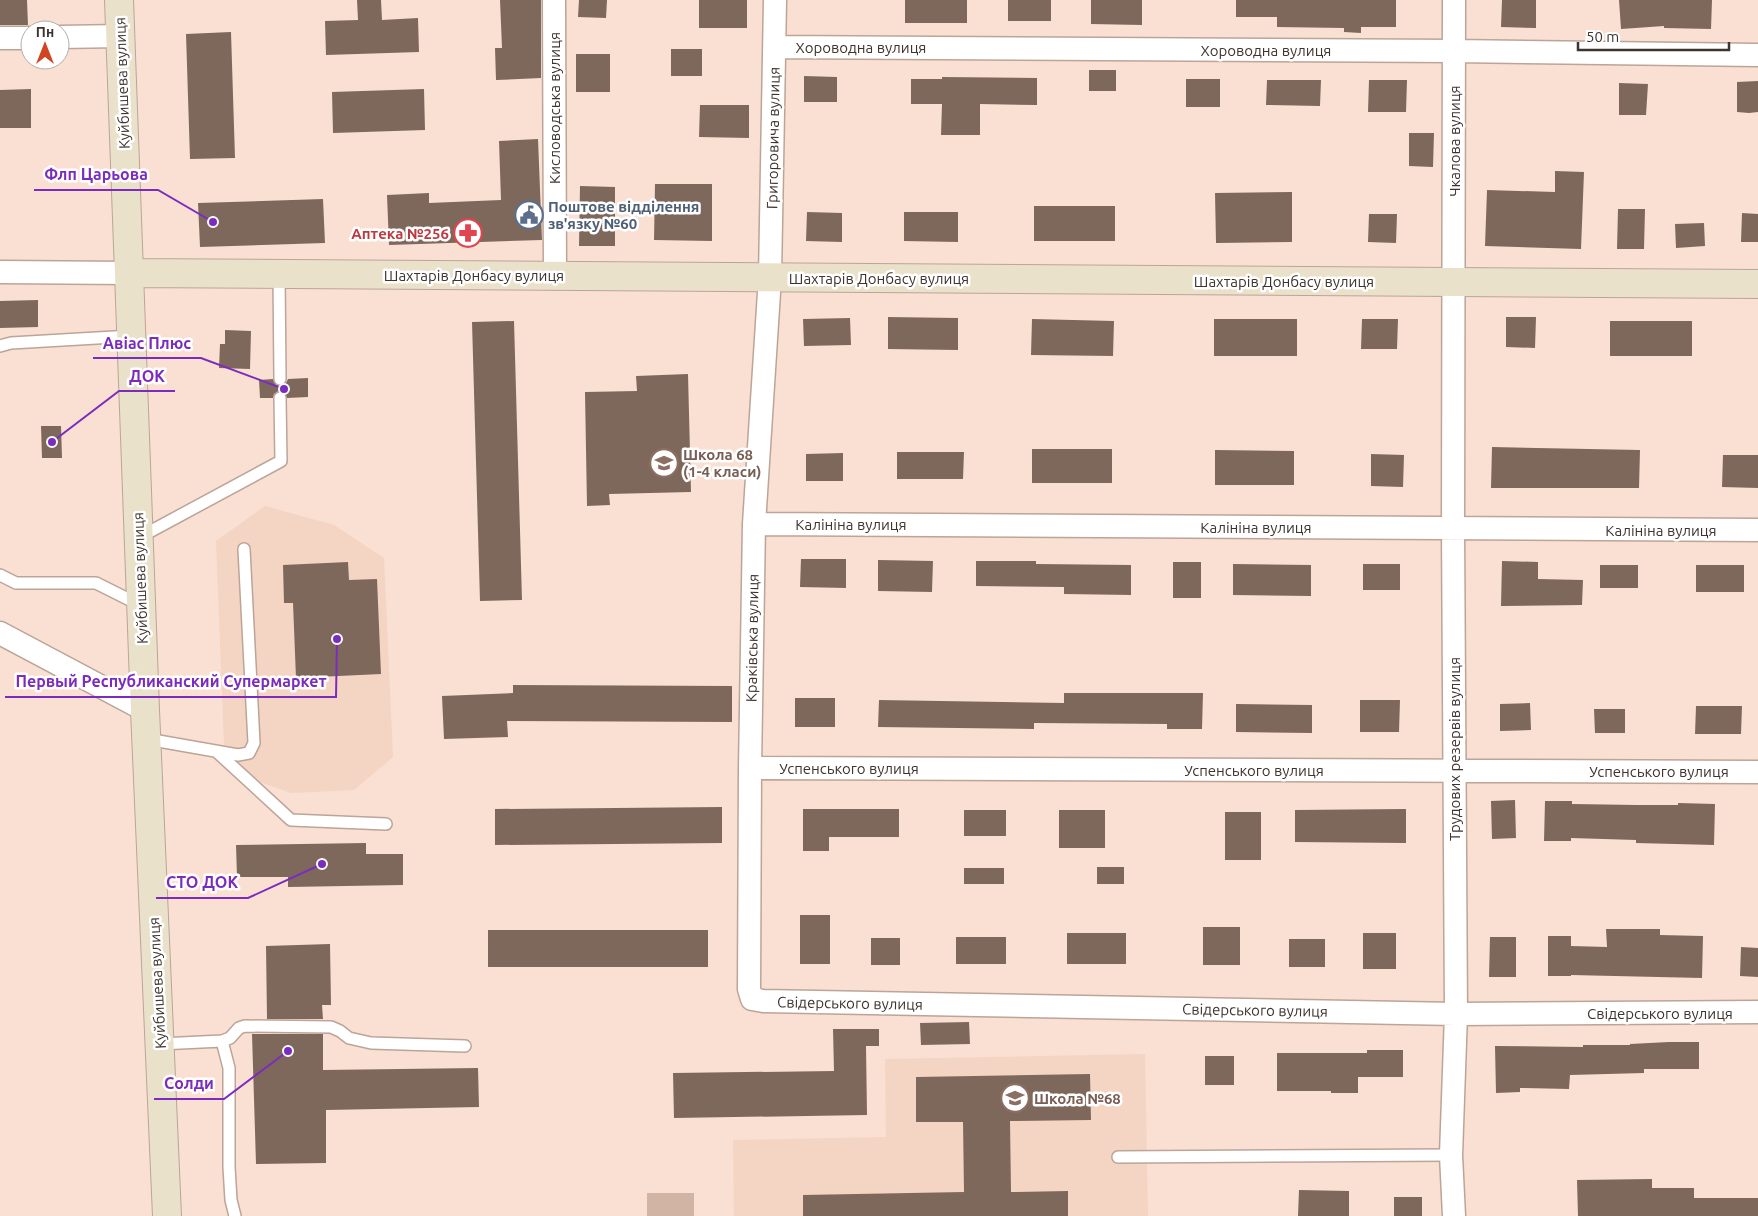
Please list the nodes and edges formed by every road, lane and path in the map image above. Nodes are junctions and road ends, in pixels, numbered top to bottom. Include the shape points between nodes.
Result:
1 (119, 0) edge
2 (554, 0) edge
3 (775, 0) edge
4 (1454, 0) edge
5 (121, 36) junction
6 (70, 37) edge
7 (0, 38) edge
8 (20, 38) edge
9 (775, 47) junction
10 (1454, 51) junction
11 (1758, 55) edge
12 (0, 272) edge
13 (129, 273) junction
14 (279, 274) junction
15 (555, 275) junction
16 (770, 277) junction
17 (1453, 282) junction
18 (1758, 284) edge
19 (131, 336) junction
20 (0, 346) edge
21 (280, 379) dead end
22 (280, 398) dead end
23 (754, 524) junction
24 (1452, 528) junction
25 (1758, 530) edge
26 (139, 537) junction
27 (244, 549) dead end
28 (0, 575) edge
29 (141, 606) junction
30 (0, 632) edge
31 (145, 710) junction
32 (147, 739) junction
33 (217, 752) junction
34 (750, 768) junction
35 (1455, 770) junction
36 (1758, 772) edge
37 (386, 824) dead end
38 (752, 999) joint
39 (1758, 1012) edge
40 (1456, 1014) junction
41 (222, 1041) junction
42 (160, 1044) junction
43 (466, 1046) dead end
44 (1451, 1155) junction
45 (1118, 1157) dead end
46 (167, 1216) edge
47 (235, 1216) edge
48 (1454, 1216) edge

1 - 5 street, Куйбишева вулиця
2 - 15 street, Кисловодська вулиця
3 - 9 street, Григоровича вулиця
4 - 10 street, Чкалова вулиця
5 - 6 street
5 - 13 street, Куйбишева вулиця
7 - 8 street
9 - 10 street, Хороводна вулиця
9 - 16 street, Григоровича вулиця
10 - 11 street, Хороводна вулиця
10 - 17 street, Чкалова вулиця
12 - 13 street, Шахтарів Донбасу вулиця
13 - 14 street, Шахтарів Донбасу вулиця
13 - 19 street, Куйбишева вулиця
14 - 15 street, Шахтарів Донбасу вулиця
14 - 21 lane
15 - 16 street, Шахтарів Донбасу вулиця
16 - 17 street, Шахтарів Донбасу вулиця
16 - 23 street, Краківська вулиця
17 - 18 street, Шахтарів Донбасу вулиця
17 - 24 street, Трудових резервів вулиця
19 - 20 lane
19 - 26 street, Куйбишева вулиця
22 - 26 lane via 281,461
23 - 24 street, Калініна вулиця
23 - 34 street, Краківська вулиця
24 - 25 street, Калініна вулиця
24 - 35 street, Трудових резервів вулиця
26 - 29 street, Куйбишева вулиця
27 - 33 lane via 254,743 249,753
28 - 29 lane via 16,583 96,583
29 - 31 street, Куйбишева вулиця
30 - 31 street
31 - 32 street, Куйбишева вулиця
32 - 33 lane
32 - 42 street, Куйбишева вулиця
33 - 37 lane via 291,820
34 - 35 street, Успенського вулиця
34 - 38 street, Краківська вулиця via 748,989
35 - 36 street, Успенського вулиця
35 - 40 street, Трудових резервів вулиця
38 - 40 street, Свідерського вулиця via 763,1002
39 - 40 street, Свідерського вулиця
40 - 44 street, Трудових резервів вулиця
41 - 42 lane
41 - 43 lane via 239,1028 268,1025 332,1028 349,1038 371,1043
41 - 47 lane via 229,1068 229,1167
42 - 46 street, Куйбишева вулиця
44 - 45 lane
44 - 48 street, Трудових резервів вулиця

